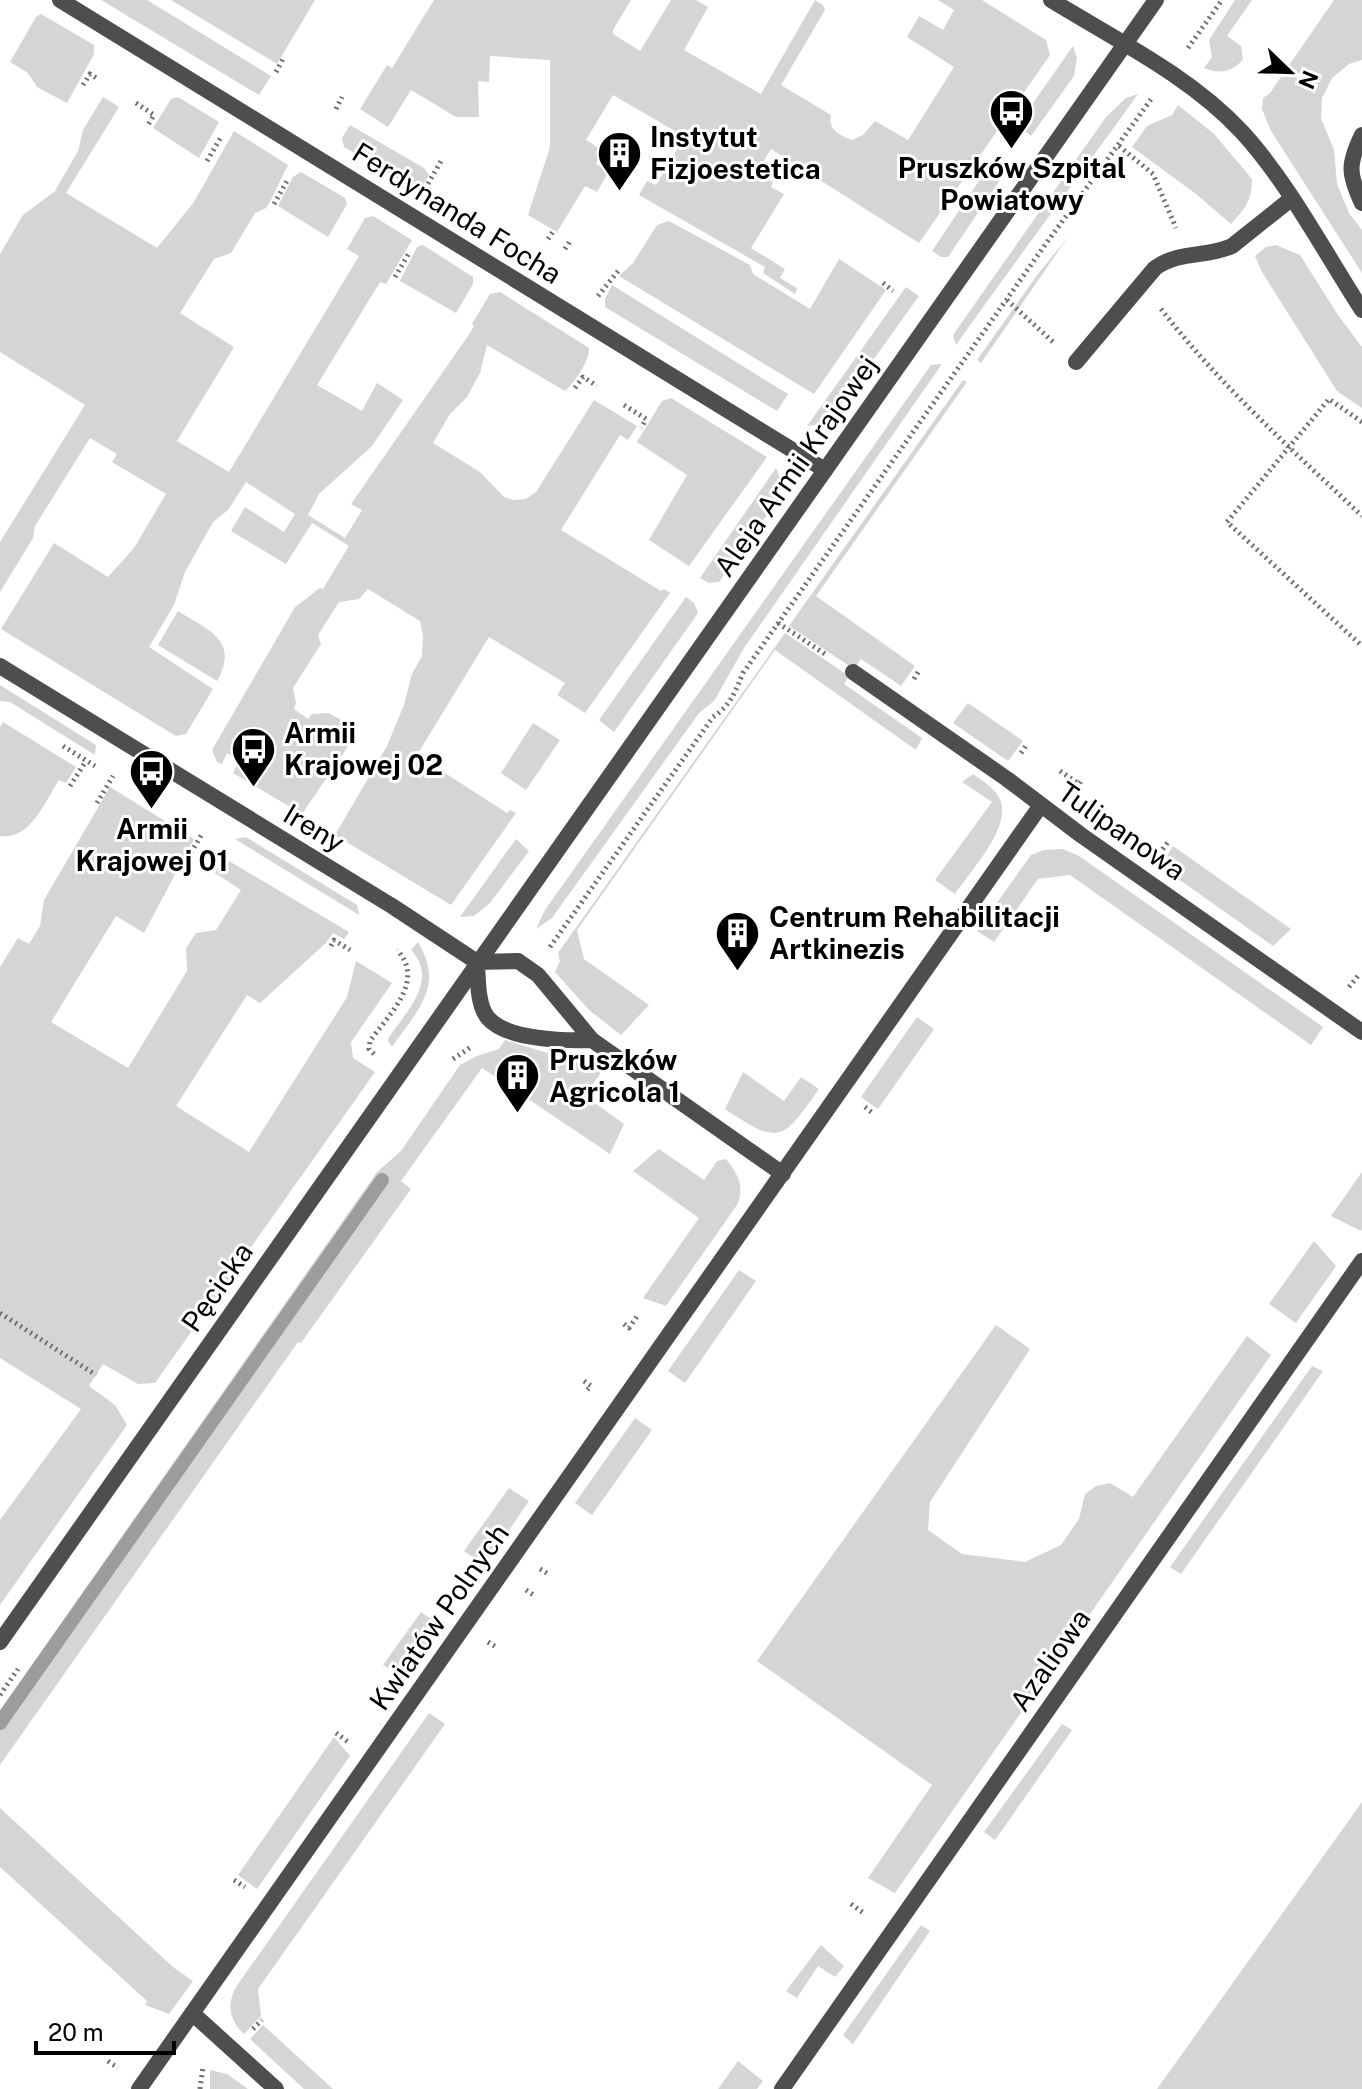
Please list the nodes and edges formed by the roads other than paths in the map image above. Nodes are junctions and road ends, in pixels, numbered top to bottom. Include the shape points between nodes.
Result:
1 (60, 0) edge
2 (1051, 0) edge
3 (1156, 0) edge
4 (1125, 44) junction
5 (1362, 135) edge
6 (1291, 199) junction
7 (1362, 203) edge
8 (1362, 310) edge
9 (1076, 362) road end
10 (825, 470) junction
11 (0, 666) edge
12 (853, 672) road end
13 (1041, 805) junction
14 (477, 962) junction
15 (1362, 1032) edge
16 (592, 1040) junction
17 (783, 1174) junction
18 (1362, 1261) edge
19 (0, 1642) edge
20 (192, 2013) junction
21 (139, 2089) edge
22 (276, 2089) edge
23 (782, 2089) edge

1 - 10 street, Ferdynanda Focha
2 - 4 street
3 - 4 street, Aleja Armii Krajowej
4 - 6 street via 1222,113 1265,159
4 - 10 street, Aleja Armii Krajowej
5 - 7 street via 1350,165
6 - 8 street
6 - 9 street via 1232,246 1169,258 1155,268
10 - 14 street, Aleja Armii Krajowej
11 - 14 street, Ireny
12 - 13 street, Tulipanowa
13 - 15 street, Tulipanowa
13 - 17 street, Kwiatów Polnych
14 - 16 street via 518,961 538,975
14 - 16 street via 483,1005 497,1024 524,1035
14 - 19 street, Pęcicka
16 - 17 street
17 - 20 street, Kwiatów Polnych
18 - 23 street, Azaliowa
20 - 21 street, Kwiatów Polnych
20 - 22 street

